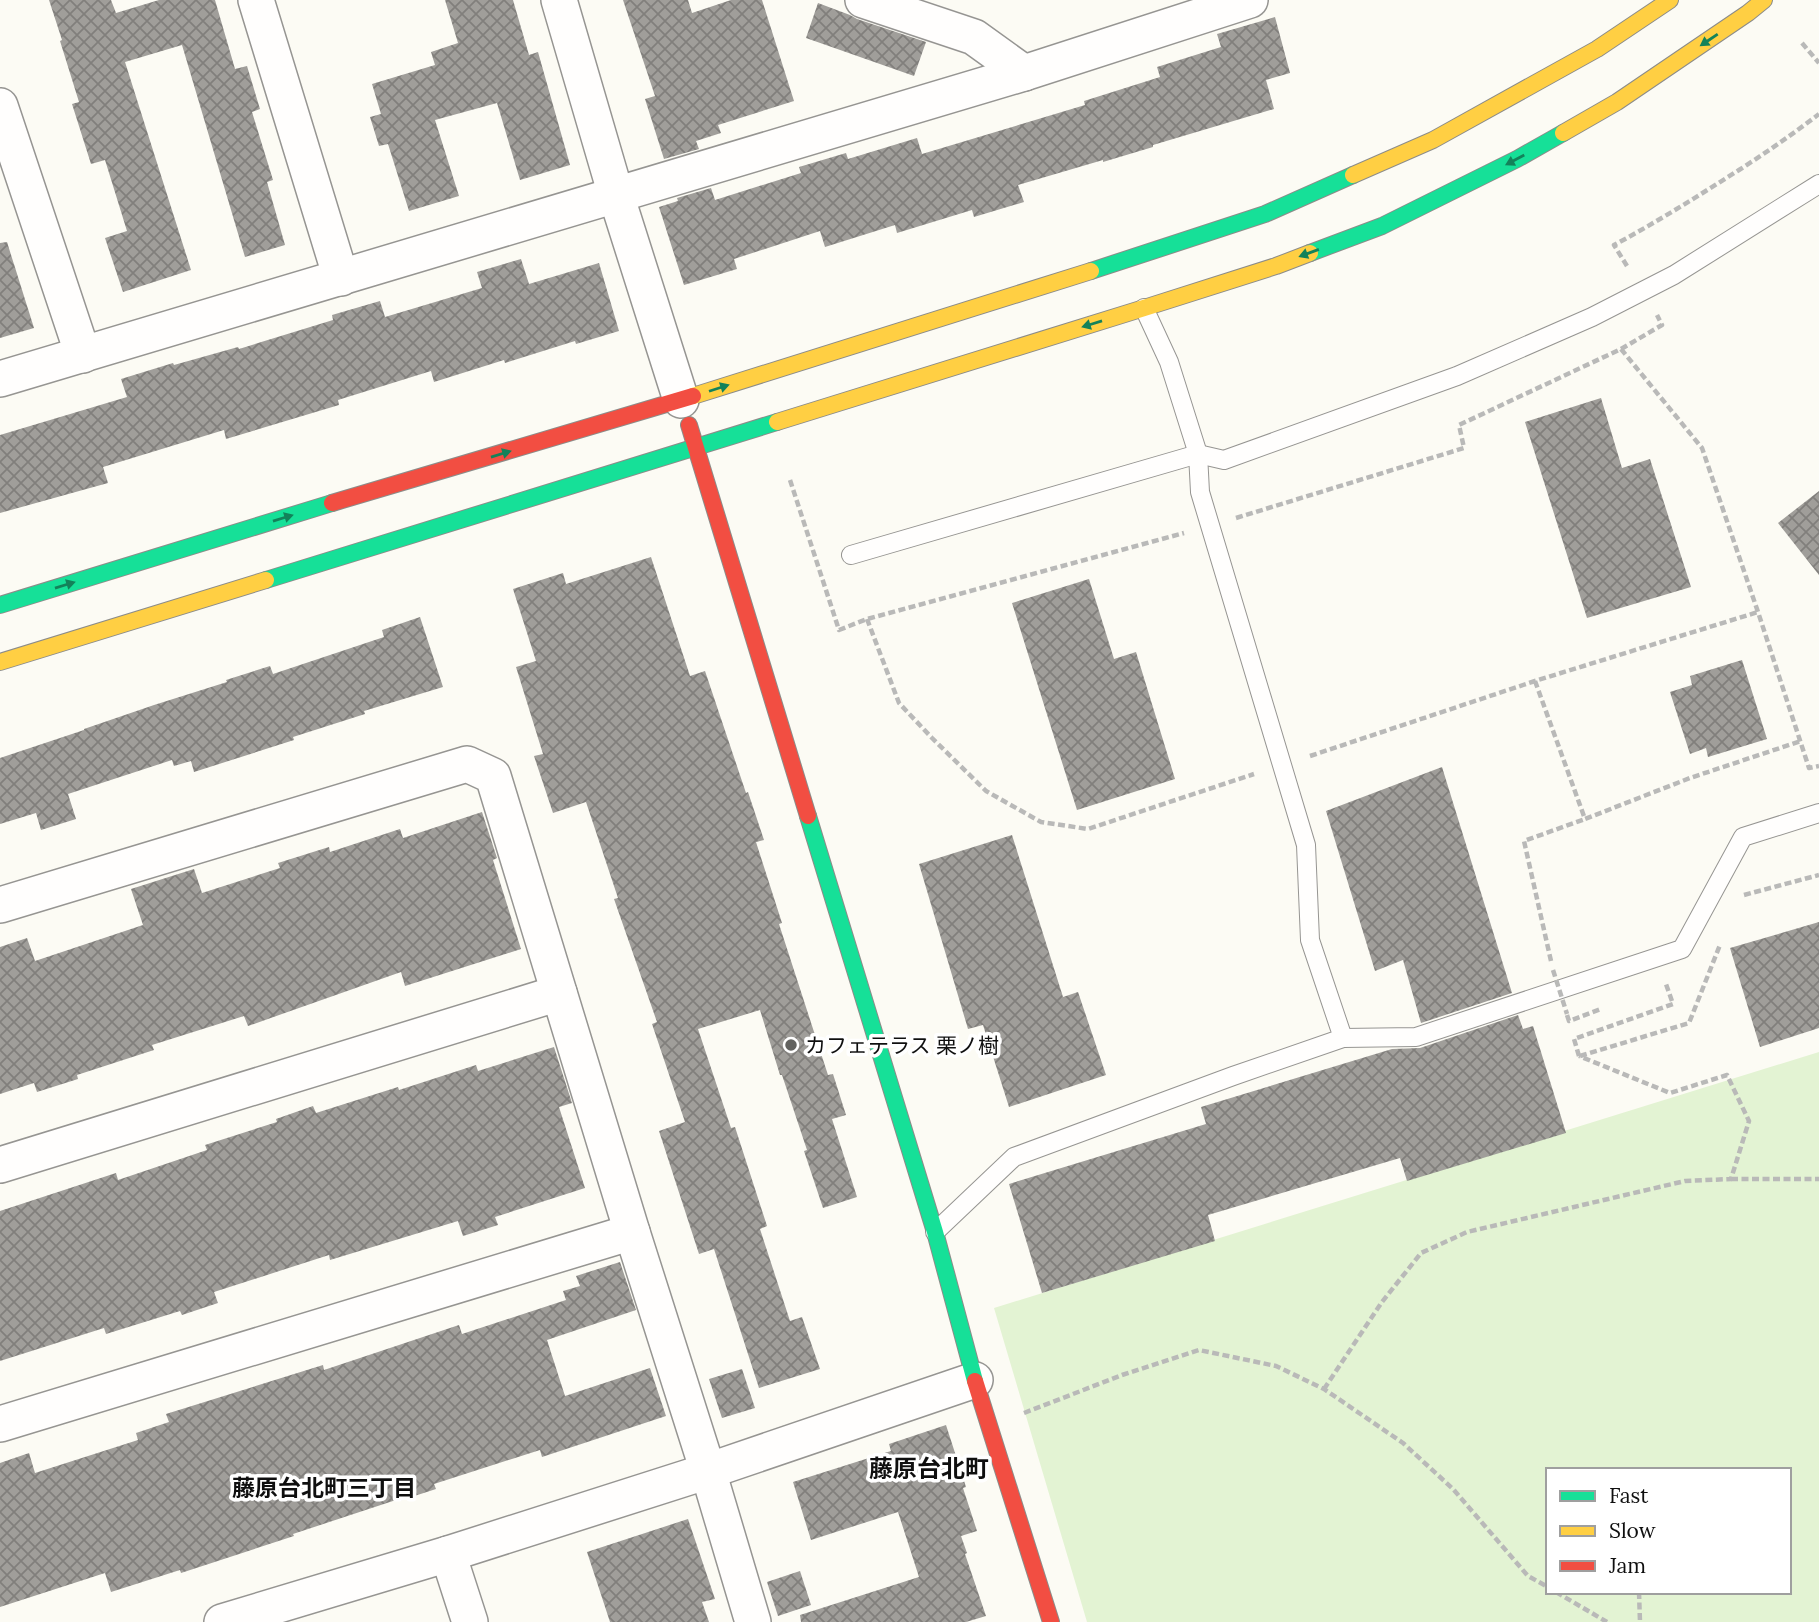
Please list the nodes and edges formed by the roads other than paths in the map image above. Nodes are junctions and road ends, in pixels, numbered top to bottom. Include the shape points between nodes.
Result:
1 (256, 0) edge
2 (559, 0) edge
3 (863, 0) edge
4 (1250, 0) edge
5 (1670, 0) edge
6 (1764, 0) edge
7 (1024, 73) junction
8 (0, 106) edge
9 (1819, 184) edge
10 (616, 195) junction
11 (341, 278) junction
12 (1144, 308) junction
13 (83, 355) junction
14 (0, 379) edge
15 (681, 400) junction
16 (697, 447) junction
17 (1198, 454) junction
18 (850, 555) dead end
19 (0, 605) edge
20 (0, 662) edge
21 (1819, 813) edge
22 (0, 905) edge
23 (559, 993) junction
24 (1343, 1038) junction
25 (0, 1165) edge
26 (632, 1232) junction
27 (935, 1233) junction
28 (975, 1380) junction
29 (0, 1424) edge
30 (708, 1471) junction
31 (448, 1553) junction
32 (222, 1622) edge
33 (470, 1622) edge
34 (754, 1622) edge
35 (1051, 1622) edge

1 - 11 street
2 - 10 street
3 - 7 street via 974,37
4 - 7 street
15 -> 5 street via 1265,214 1433,140 1597,49
6 -> 12 street via 1617,102 1517,159 1382,226
7 - 10 street
8 - 13 street
9 - 17 lane via 1674,275 1457,376 1224,460
10 - 11 street
10 - 15 street
11 - 13 street
12 -> 16 street
12 - 17 lane via 1169,362
13 - 14 street
15 - 16 street
19 -> 15 street
16 - 20 street
16 - 27 street
17 - 18 lane
17 - 24 lane via 1200,492 1306,845 1310,940
21 - 24 lane via 1743,837 1682,949 1416,1037
22 - 23 street via 467,764 493,776
23 - 25 street
23 - 26 street
24 - 27 lane via 1014,1157
26 - 29 street
26 - 30 street
27 - 28 street
28 - 30 street
28 - 35 street
30 - 31 street
30 - 34 street
31 - 32 street
31 - 33 street

